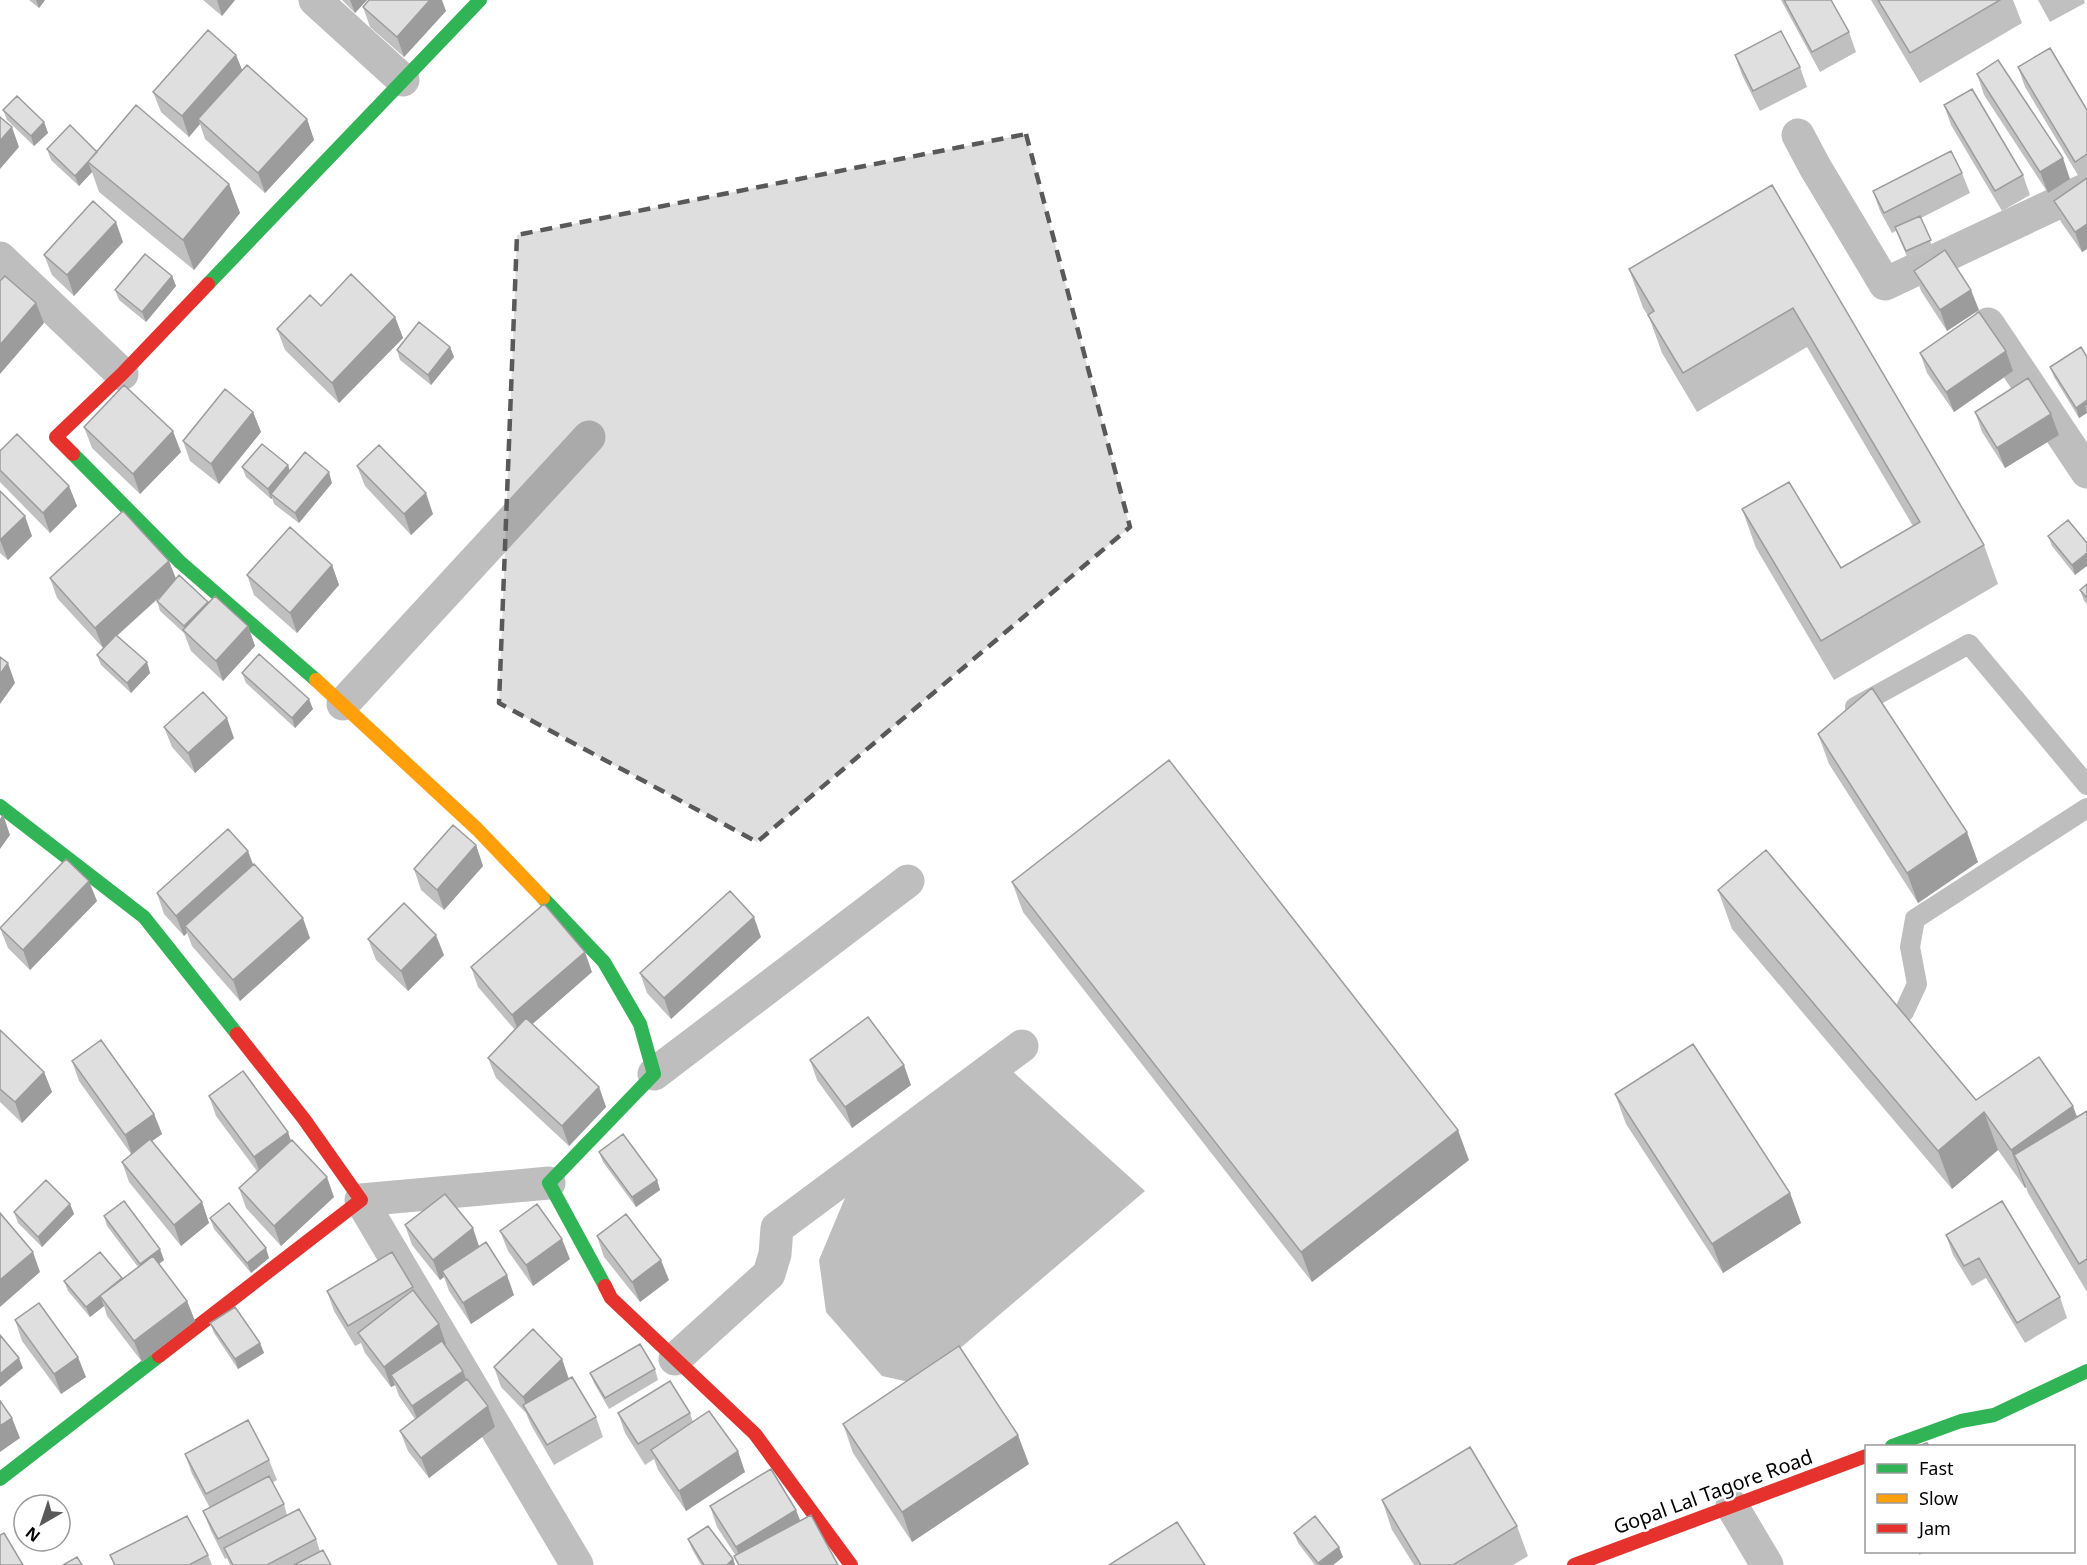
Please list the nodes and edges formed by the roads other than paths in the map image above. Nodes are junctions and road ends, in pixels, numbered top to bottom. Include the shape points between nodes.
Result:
1 (315, 0) edge
2 (480, 0) edge
3 (403, 80) junction
4 (1798, 135) dead end
5 (2087, 189) edge
6 (5, 275) edge
7 (1988, 324) edge
8 (122, 374) junction
9 (589, 437) dead end
10 (2087, 472) edge
11 (343, 704) junction
12 (1844, 713) edge
13 (2087, 785) edge
14 (0, 806) edge
15 (2087, 808) edge
16 (908, 881) dead end
17 (1904, 1012) edge
18 (1022, 1046) dead end
19 (654, 1074) junction
20 (549, 1183) junction
21 (361, 1200) junction
22 (675, 1359) junction
23 (2087, 1371) edge
24 (1895, 1445) edge
25 (1865, 1456) edge
26 (0, 1479) edge
27 (1732, 1506) junction
28 (578, 1565) edge
29 (851, 1565) edge
30 (1574, 1565) edge
31 (1767, 1565) edge

1 - 3 street
2 - 3 street
3 - 8 street
4 - 5 street via 1885,284
6 - 8 street
7 - 10 street
8 - 11 street via 56,437 180,562
9 - 11 street
11 - 19 street via 477,829 604,962 640,1024
12 - 13 lane via 1969,644
14 - 21 street via 144,917 304,1119
15 - 17 lane via 1915,919 1910,947 1917,984
16 - 19 street
18 - 22 street via 777,1228 769,1274
19 - 20 street
20 - 21 street
20 - 22 street via 610,1298
21 - 26 street
21 - 28 street
22 - 29 street via 755,1434
23 - 24 street via 1994,1415 1961,1421
25 - 27 street, Gopal Lal Tagore Road
27 - 30 street, Gopal Lal Tagore Road
27 - 31 street

